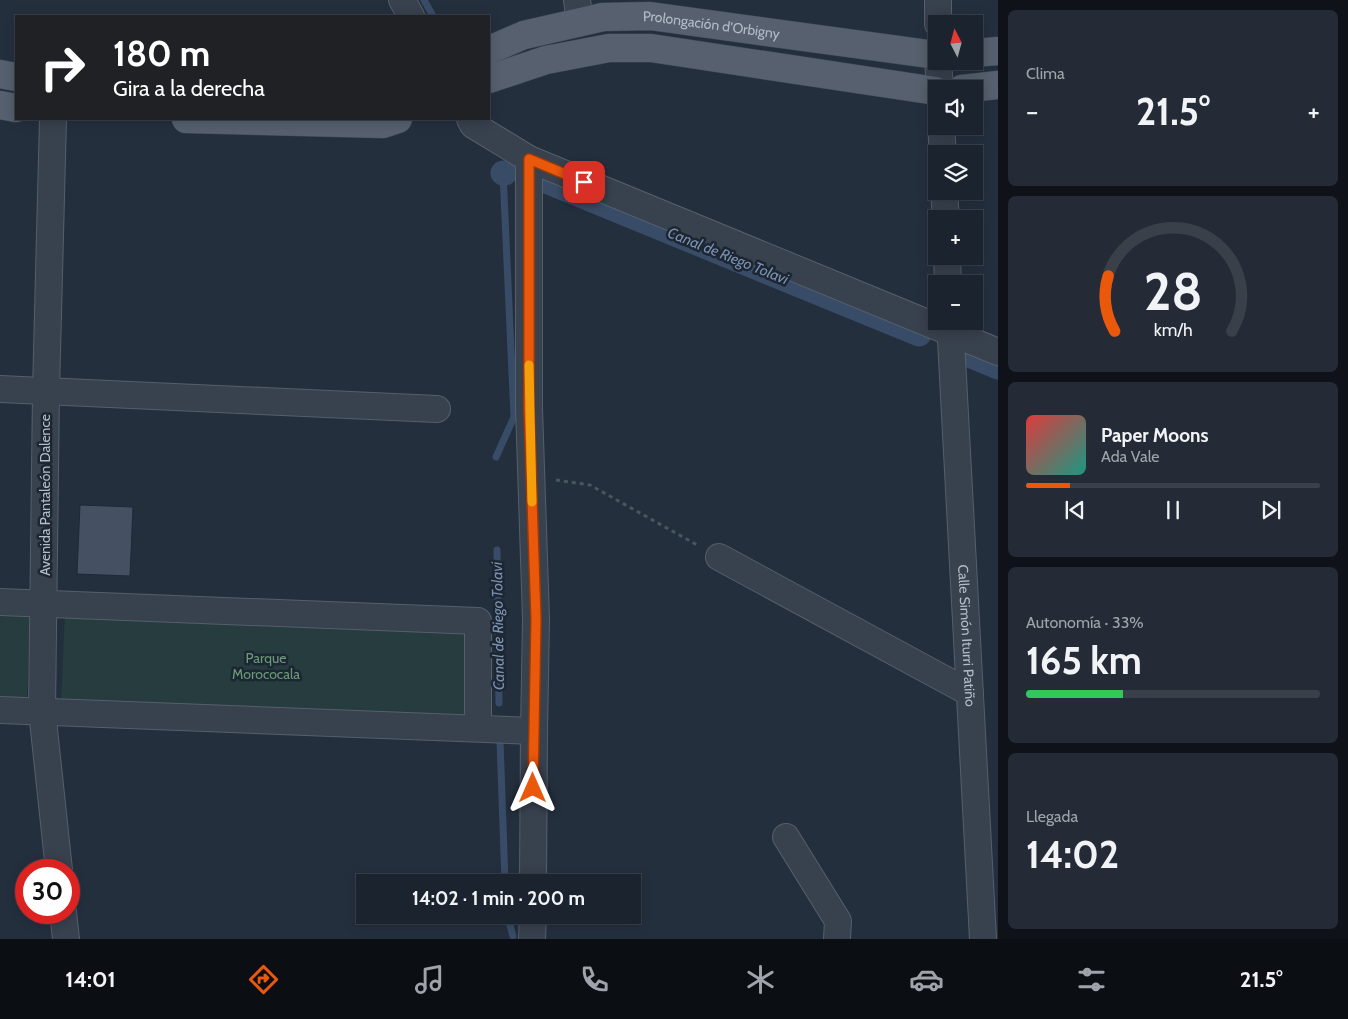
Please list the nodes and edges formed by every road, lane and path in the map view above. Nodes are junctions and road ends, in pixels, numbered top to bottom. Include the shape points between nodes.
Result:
1 (402, 0) edge
2 (938, 0) edge
3 (578, 11) edge
4 (410, 15) edge
5 (938, 15) edge
6 (490, 50) edge
7 (998, 50) edge
8 (983, 51) edge
9 (928, 54) edge
10 (0, 74) edge
11 (15, 77) edge
12 (490, 79) edge
13 (998, 85) edge
14 (983, 87) edge
15 (928, 90) edge
16 (0, 104) edge
17 (15, 108) edge
18 (53, 120) edge
19 (225, 120) edge
20 (395, 120) edge
21 (470, 120) edge
22 (529, 159) junction
23 (928, 317) edge
24 (950, 330) edge
25 (957, 330) edge
26 (998, 352) edge
27 (0, 389) edge
28 (46, 391) junction
29 (437, 409) dead end
30 (532, 475) junction
31 (719, 557) joint
32 (0, 602) edge
33 (44, 604) junction
34 (970, 693) junction
35 (0, 710) edge
36 (42, 711) junction
37 (478, 728) junction
38 (534, 731) junction
39 (786, 837) dead end
40 (57, 859) edge
41 (533, 874) edge
42 (64, 924) edge
43 (533, 924) edge
44 (66, 939) edge
45 (532, 939) edge
46 (837, 939) edge
47 (983, 939) edge

1 - 4 street
2 - 5 street
3 - 6 main road, Prolongación d'Orbigny
3 - 9 main road, Prolongación d'Orbigny via 603,17 650,16
7 - 8 main road
10 - 11 main road
12 - 15 main road via 555,58 609,48 651,48
13 - 14 main road
16 - 17 main road
18 - 28 street, Avenida Pantaleón Dalence
19 - 20 main road via 383,124
21 - 22 street via 473,125
22 - 23 street
22 - 30 street
24 - 34 street, Calle Simón Iturri Patiño
25 - 26 street
27 - 28 street
28 - 29 street
28 - 33 street, Avenida Pantaleón Dalence
30 - 31 path via 590,486
30 - 38 street via 536,619
31 - 34 street
32 - 33 street
33 - 36 street, Avenida Pantaleón Dalence
33 - 37 street via 478,621
34 - 47 street, Calle Simón Iturri Patiño
35 - 36 street
36 - 37 street
36 - 40 street, Avenida Pantaleón Dalence
37 - 38 street
38 - 41 street
39 - 46 street via 838,921
42 - 44 street
43 - 45 street

